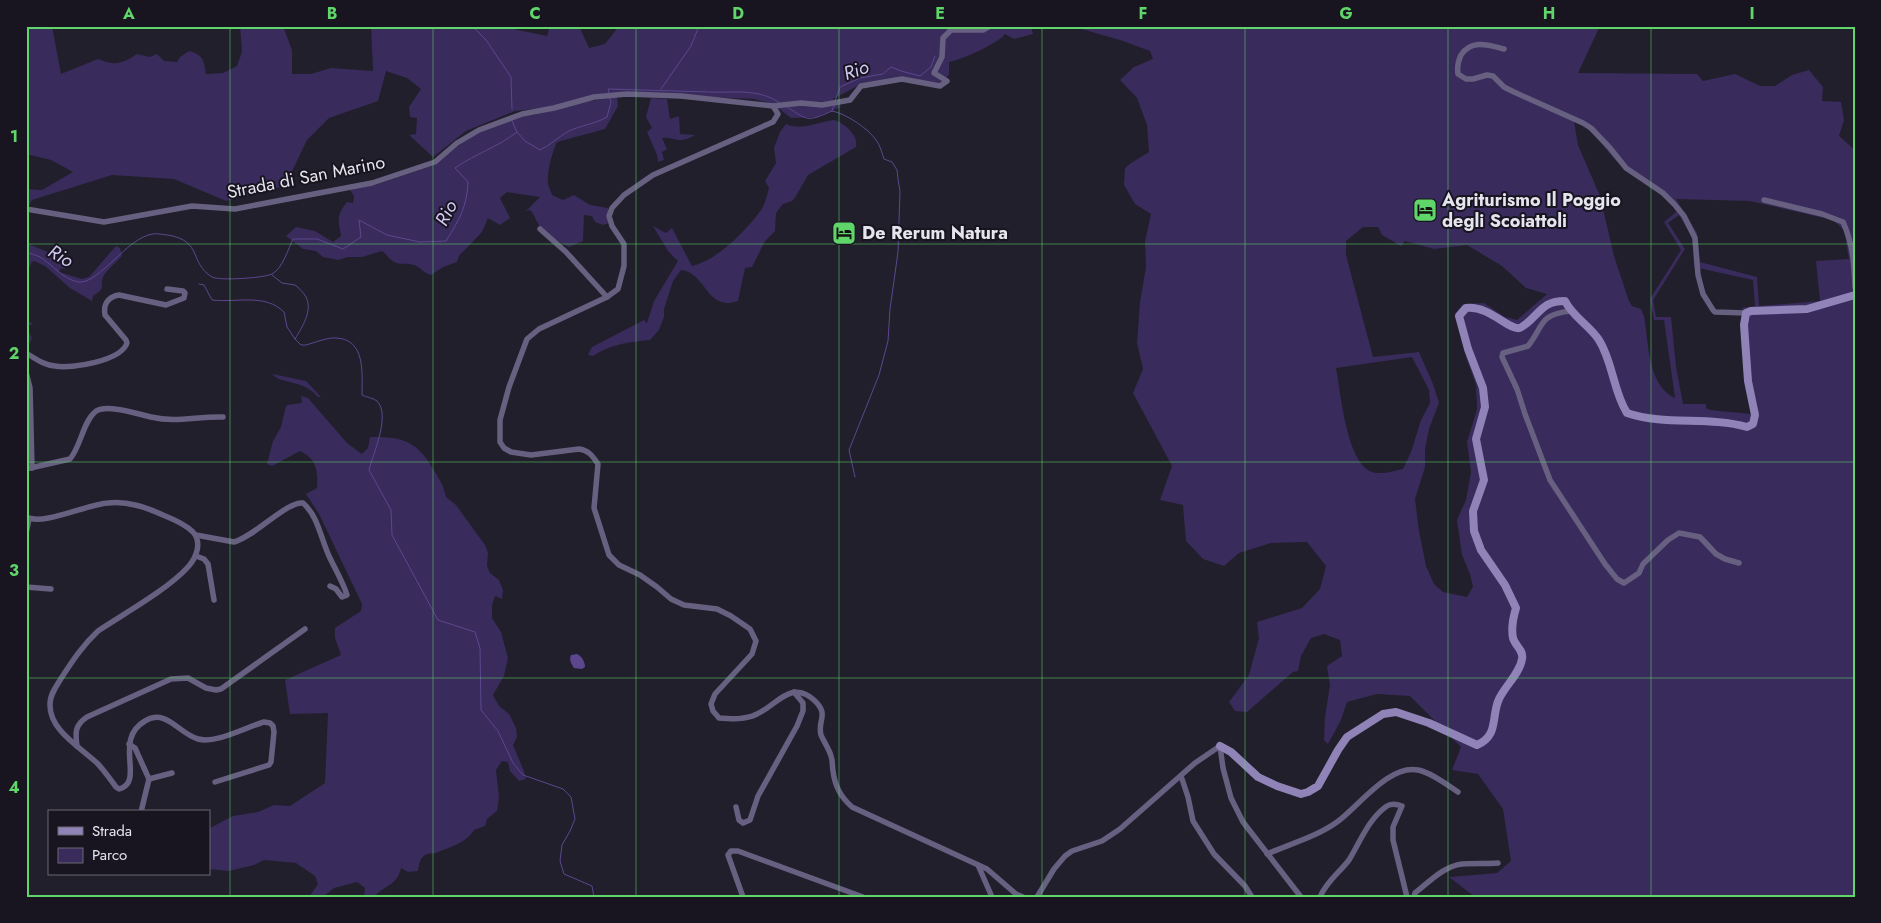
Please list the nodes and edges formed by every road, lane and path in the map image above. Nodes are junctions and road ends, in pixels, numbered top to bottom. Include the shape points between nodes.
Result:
1 (990, 26) edge
2 (1504, 49) dead end
3 (776, 106) junction
4 (1764, 200) dead end
5 (26, 209) edge
6 (540, 229) dead end
7 (1855, 288) edge
8 (167, 289) dead end
9 (1855, 295) edge
10 (607, 297) junction
11 (1570, 311) junction
12 (1746, 313) junction
13 (26, 353) edge
14 (26, 372) edge
15 (223, 417) dead end
16 (29, 468) edge
17 (28, 518) edge
18 (26, 534) edge
19 (196, 536) junction
20 (196, 556) junction
21 (1739, 563) dead end
22 (26, 586) edge
23 (330, 586) dead end
24 (51, 589) dead end
25 (214, 600) dead end
26 (304, 629) dead end
27 (794, 692) junction
28 (129, 744) junction
29 (77, 746) junction
30 (1220, 746) junction
31 (172, 772) dead end
32 (1181, 776) junction
33 (149, 779) junction
34 (215, 782) dead end
35 (1458, 792) dead end
36 (736, 807) dead end
37 (141, 810) edge
38 (1267, 854) junction
39 (1498, 863) dead end
40 (978, 865) junction
41 (743, 897) edge
42 (863, 897) edge
43 (992, 897) edge
44 (1023, 897) edge
45 (1037, 897) edge
46 (1252, 897) edge
47 (1301, 897) edge
48 (1320, 897) edge
49 (1407, 897) edge
50 (1414, 897) edge

1 - 3 street, Strada di San Marino via 983,30 951,30 942,38 942,57 934,73 948,81 940,86 902,79 861,86 850,100 822,105
2 - 12 street via 1473,44 1460,57 1458,74 1466,79 1493,76 1504,87 1591,128 1626,168 1663,193 1684,216 1695,238 1703,294 1715,312
3 - 5 street, Strada di San Marino via 681,96 627,94 602,97 505,120 457,143 435,162 372,183 235,209 192,206 104,222
3 - 10 street via 778,114 773,122 652,175 612,208 610,222 624,244 624,266 618,288
4 - 7 street via 1843,222 1852,247
6 - 10 street
8 - 13 street via 184,291 185,295 181,300 166,305 119,296 107,301 105,315 127,343 122,351 107,359 56,366
9 - 12 street via 1807,308
10 - 27 street via 539,329 527,339 500,420 500,442 511,452 531,455 578,449 590,453 598,464 594,508 609,555 671,599 684,605 717,609 750,629 756,641 752,654 715,694 711,704 719,718 758,714 782,696
11 - 12 street via 1599,340 1627,414 1644,419 1748,427 1755,415 1748,381
11 - 21 street via 1549,317 1540,325 1528,346 1503,353 1502,357 1550,480 1605,564 1617,580 1624,583 1639,572 1668,540 1680,533 1700,537 1716,554
11 - 30 street via 1565,301 1554,301 1520,328 1512,328 1476,307 1466,308 1459,316 1483,388 1485,407 1476,439 1484,480 1473,511 1474,532 1481,550 1512,597 1516,608 1512,621 1513,640 1521,649 1523,658 1498,699 1492,729 1485,741 1477,745 1396,712 1383,714 1347,737 1318,786 1301,794 1258,777
14 - 16 street via 30,388
15 - 16 street via 170,420 113,408 97,410 70,459
17 - 18 street
17 - 19 street via 57,516 105,503 136,504 177,521
19 - 20 street
19 - 23 street via 238,541 255,533 295,504 303,503 318,526 348,595 342,596
20 - 25 street via 208,564
20 - 29 street via 176,579 88,641 61,679 51,695 51,715
22 - 24 street
26 - 29 street via 221,689 206,688 188,678 171,679 87,717 77,726
27 - 36 street via 803,703 803,711 758,796 750,820 742,823
27 - 40 street via 808,695 823,712 821,734 832,757 834,779 838,791 852,807
28 - 29 street via 131,775 127,786 119,789
28 - 33 street via 135,748
28 - 34 street via 137,726 159,716 183,732 206,740 264,722 270,723 274,738 271,762
30 - 32 street
30 - 38 street via 1231,798 1243,822
31 - 33 street
32 - 45 street via 1120,828 1102,840 1065,856
32 - 46 street via 1193,821 1214,854
33 - 37 street
35 - 38 street via 1427,773 1416,769 1403,771 1388,777 1336,823
38 - 47 street
39 - 50 street via 1451,867
40 - 43 street
40 - 44 street
41 - 42 street via 730,863 728,855 731,851
48 - 49 street via 1372,823 1389,805 1396,804 1402,806 1393,827 1393,840

